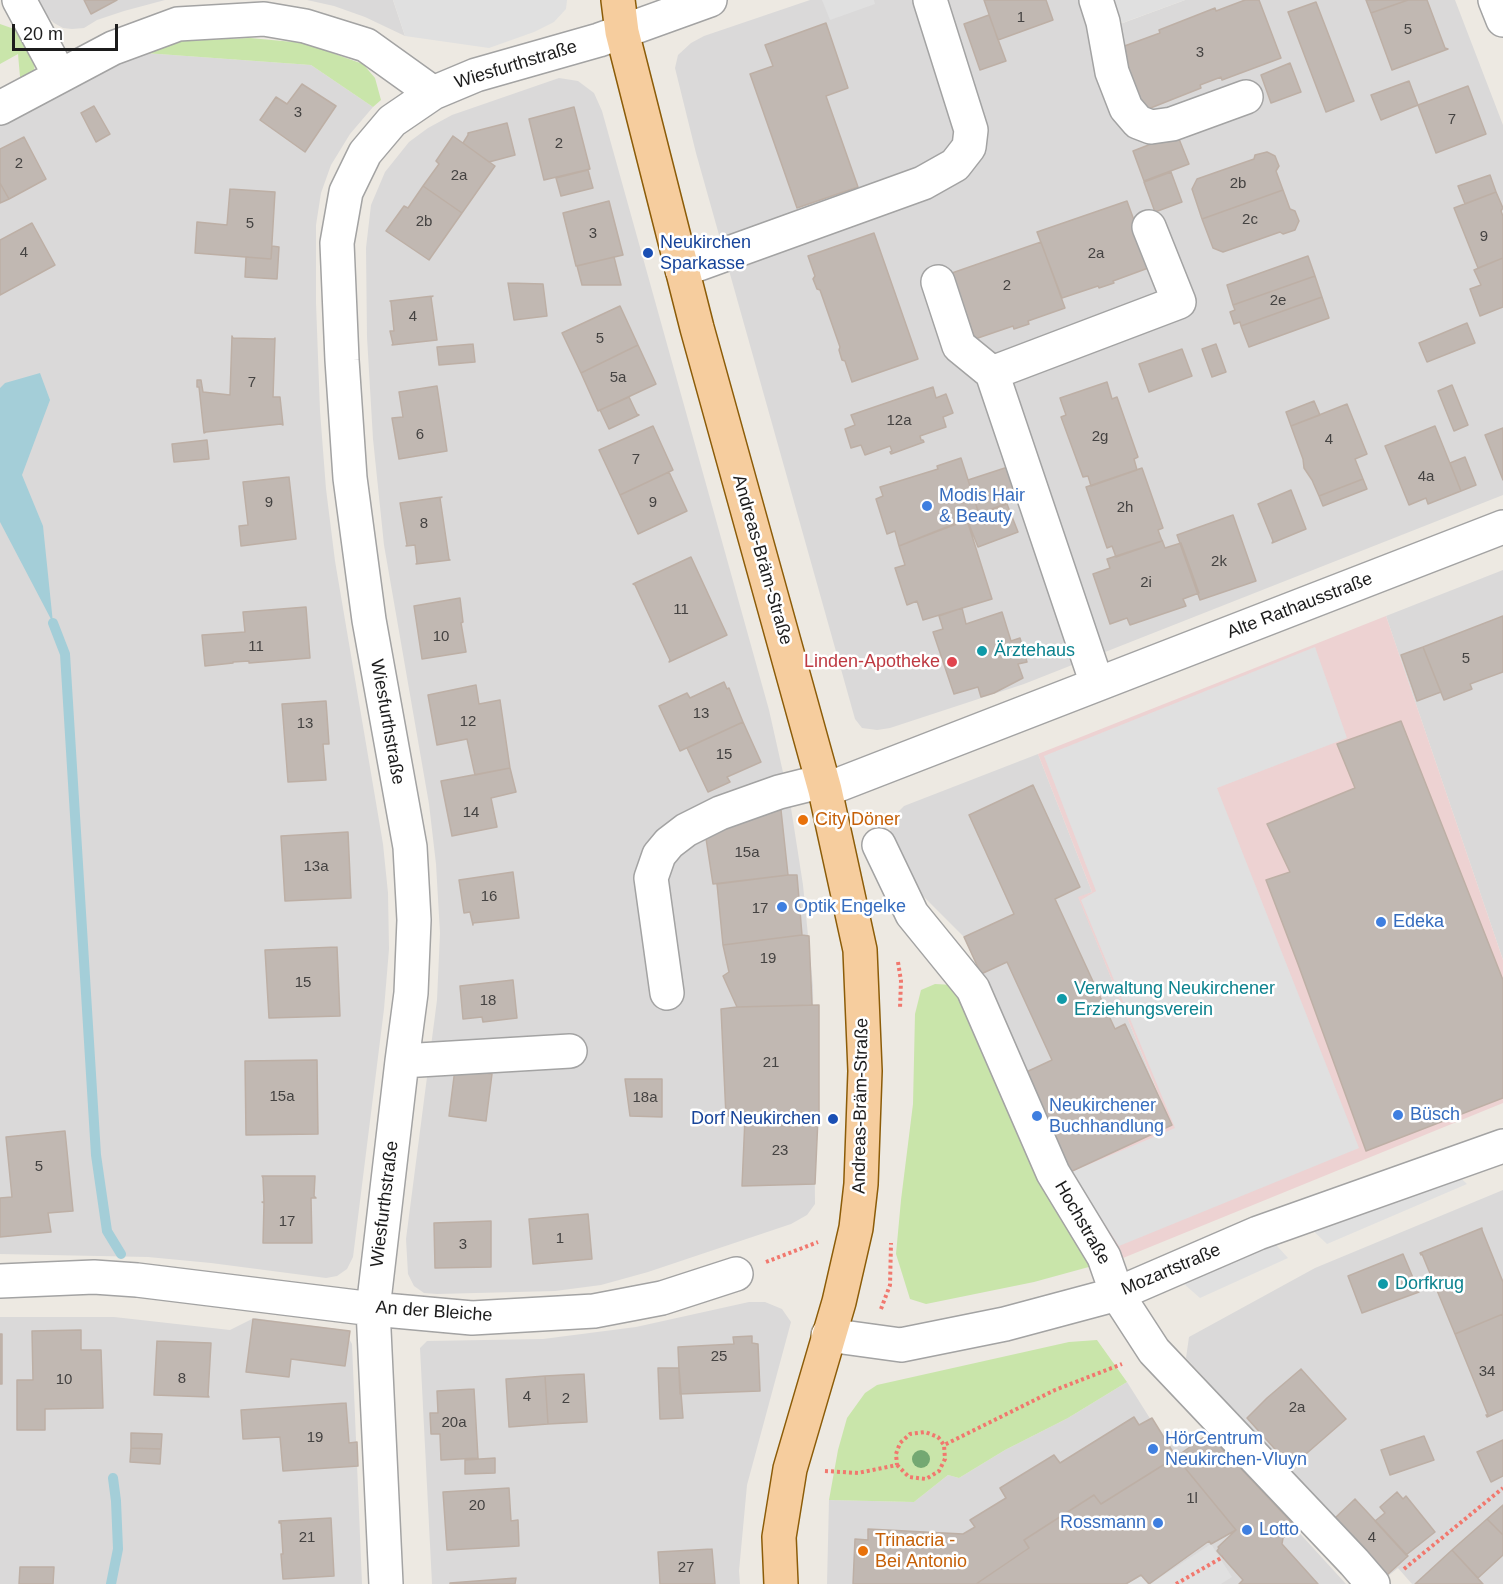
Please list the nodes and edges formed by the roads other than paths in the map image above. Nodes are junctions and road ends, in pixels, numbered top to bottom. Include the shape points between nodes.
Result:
1 (19, 0) edge
2 (618, 0) edge
3 (710, 0) edge
4 (930, 0) edge
5 (1095, 0) edge
6 (1495, 0) edge
7 (259, 10) edge
8 (1503, 20) edge
9 (622, 32) junction
10 (60, 76) junction
11 (433, 93) junction
12 (1246, 97) dead end
13 (0, 108) edge
14 (1149, 227) dead end
15 (682, 270) junction
16 (938, 282) dead end
17 (992, 373) junction
18 (1503, 527) edge
19 (1096, 684) junction
20 (824, 785) junction
21 (879, 845) dead end
22 (667, 993) dead end
23 (570, 1051) dead end
24 (402, 1061) junction
25 (1503, 1146) edge
26 (736, 1274) road end
27 (0, 1281) edge
28 (1117, 1294) junction
29 (373, 1309) junction
30 (828, 1335) junction
31 (386, 1584) edge
32 (781, 1584) edge
33 (1373, 1584) edge

1 - 10 street
2 - 9 main road, Andreas-Bräm-Straße
3 - 9 street, Wiesfurthstraße
4 - 15 street via 970,130 969,147 956,165 923,183
5 - 12 street via 1112,72 1126,108 1138,122 1151,127 1172,124
6 - 8 street
7 - 10 street via 178,24 113,48
7 - 11 street via 366,45
9 - 11 street, Wiesfurthstraße via 476,75
9 - 15 main road, Andreas-Bräm-Straße
10 - 13 street
11 - 24 street, Wiesfurthstraße via 392,122 365,153 346,192 338,243 350,478 369,620 410,847 413,951
14 - 17 street via 1179,302
15 - 20 main road, Andreas-Bräm-Straße
16 - 17 street via 959,346
17 - 19 street
18 - 19 street, Alte Rathausstraße
19 - 20 street, Alte Rathausstraße
20 - 22 street, Alte Rathausstraße via 779,792 720,813 686,830 659,855 651,878
20 - 30 main road, Andreas-Bräm-Straße via 860,950 865,1071 856,1228
21 - 28 street, Hochstraße via 912,914 973,989 1053,1173 1104,1257
23 - 24 street
24 - 29 street, Wiesfurthstraße
25 - 28 street, Mozartstraße via 1258,1233
26 - 29 street, An der Bleiche via 662,1298 594,1311 472,1318
27 - 29 street, An der Bleiche via 94,1277 137,1280
28 - 30 street, Mozartstraße via 1005,1324 901,1345
28 - 33 street, Hochstraße via 1154,1351
29 - 31 street, Wiesfurthstraße
30 - 32 main road, Andreas-Bräm-Straße via 790,1469 779,1537

